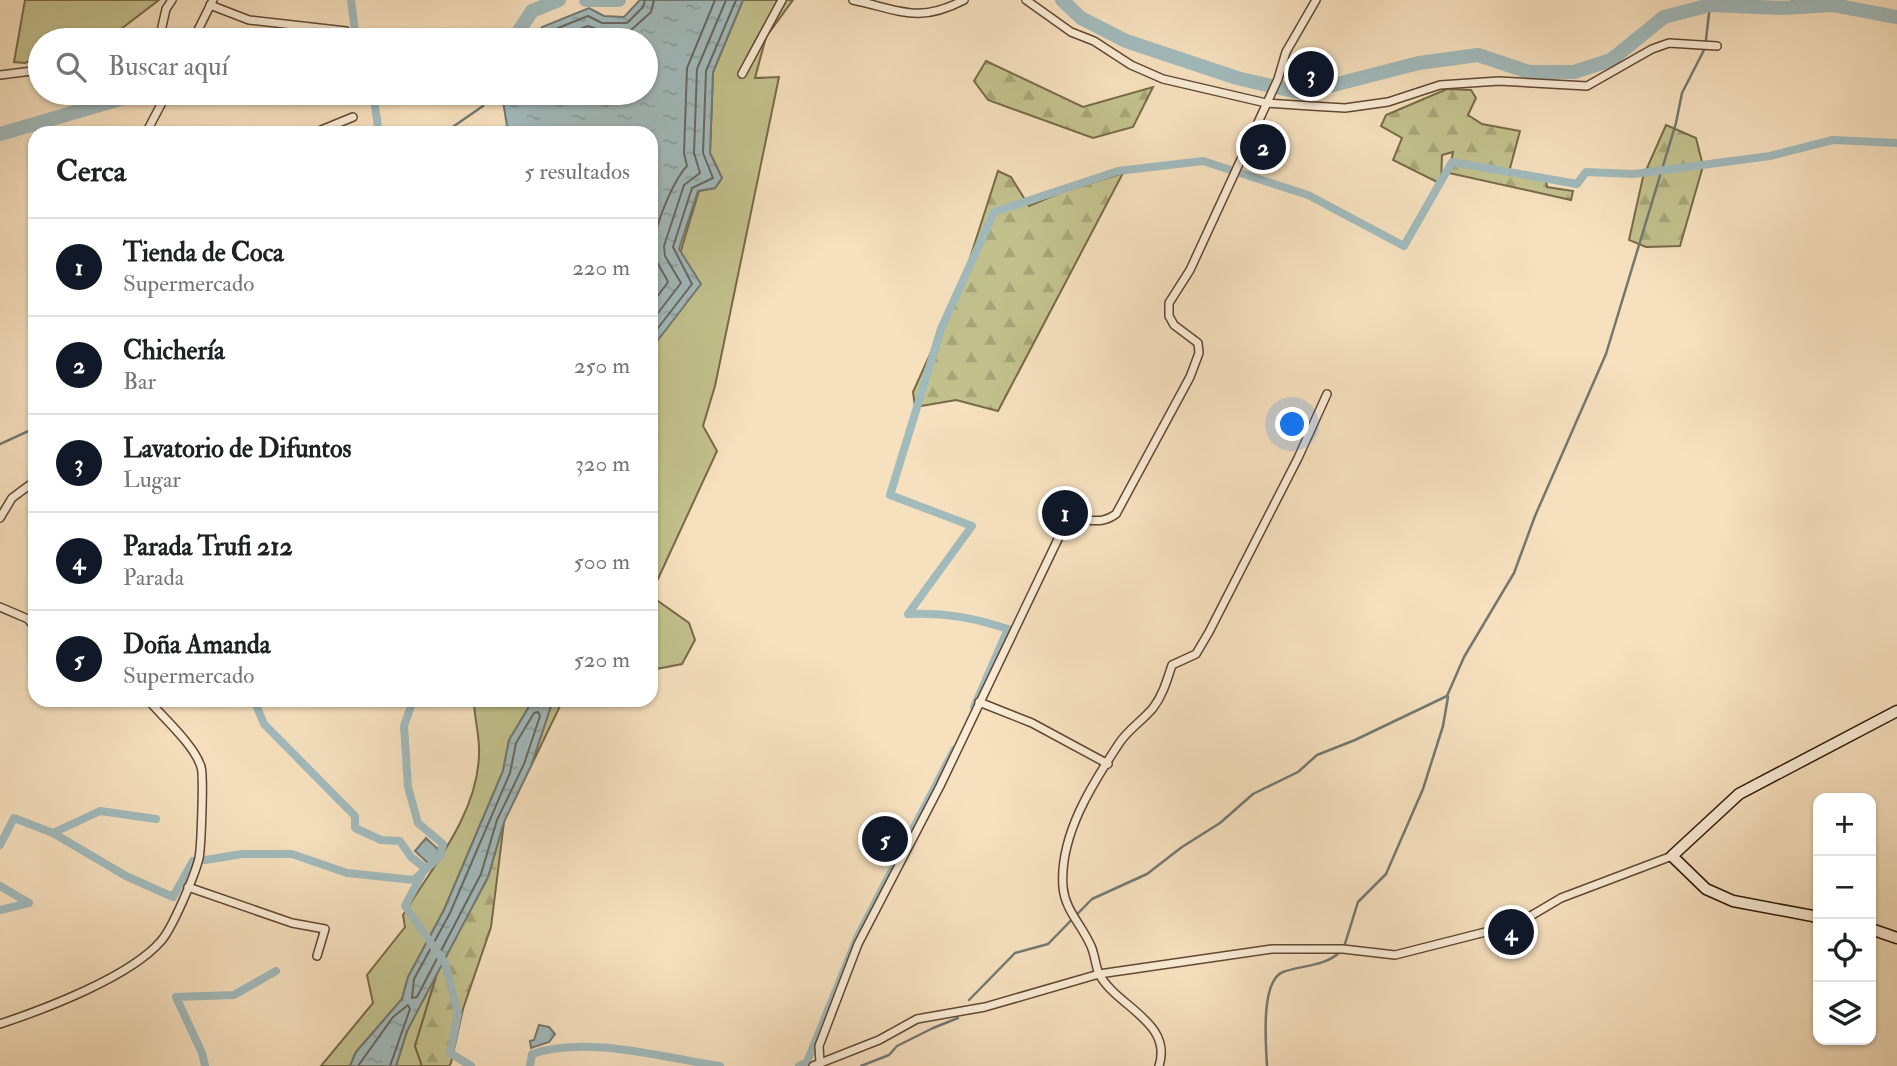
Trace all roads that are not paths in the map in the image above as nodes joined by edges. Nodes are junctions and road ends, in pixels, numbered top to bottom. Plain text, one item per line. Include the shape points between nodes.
1 (172, 0) edge
2 (782, 0) edge
3 (853, 0) edge
4 (964, 0) edge
5 (1026, 0) edge
6 (1316, 0) edge
7 (212, 3) edge
8 (162, 28) edge
9 (199, 28) edge
10 (314, 28) edge
11 (1717, 46) dead end
12 (28, 72) edge
13 (742, 74) dead end
14 (0, 75) edge
15 (1266, 103) junction
16 (160, 105) edge
17 (353, 117) dead end
18 (150, 126) edge
19 (331, 126) edge
20 (1326, 394) dead end
21 (28, 486) edge
22 (0, 518) edge
23 (0, 607) edge
24 (28, 619) edge
25 (979, 702) junction
26 (154, 707) edge
27 (1897, 710) edge
28 (1108, 764) junction
29 (1672, 856) junction
30 (188, 887) junction
31 (1813, 916) edge
32 (1876, 931) edge
33 (1897, 938) edge
34 (317, 956) dead end
35 (1099, 974) junction
36 (0, 1024) edge
37 (817, 1064) edge
38 (1159, 1066) edge

1 - 8 street
2 - 13 street
3 - 4 street via 914,16
5 - 15 street via 1071,32 1163,79
6 - 15 street via 1286,52
7 - 9 street
7 - 10 street via 249,20
11 - 15 street via 1670,43 1587,86 1499,81 1440,85 1388,102 1345,108
12 - 14 street
15 - 25 street via 1190,270 1169,303 1174,325 1198,343 1190,377 1116,514 1107,520 1078,519 1059,537
16 - 18 street
17 - 19 street
20 - 28 street via 1209,632 1196,654 1172,665 1152,709 1120,742
21 - 22 street via 12,498
23 - 24 street
25 - 28 street via 1032,723
25 - 37 street via 858,944 819,1046
26 - 30 street via 202,768 200,856
27 - 29 main road via 1739,794
28 - 35 street via 1072,825 1062,866 1065,902 1091,944
29 - 31 main road via 1706,889 1733,901
29 - 35 street via 1561,898 1517,924 1395,955 1272,949
30 - 34 street via 292,923 325,929
30 - 36 street via 163,940 142,958 53,1006
32 - 33 main road
35 - 37 street via 985,1007 917,1019 879,1040
35 - 38 street via 1161,1040

